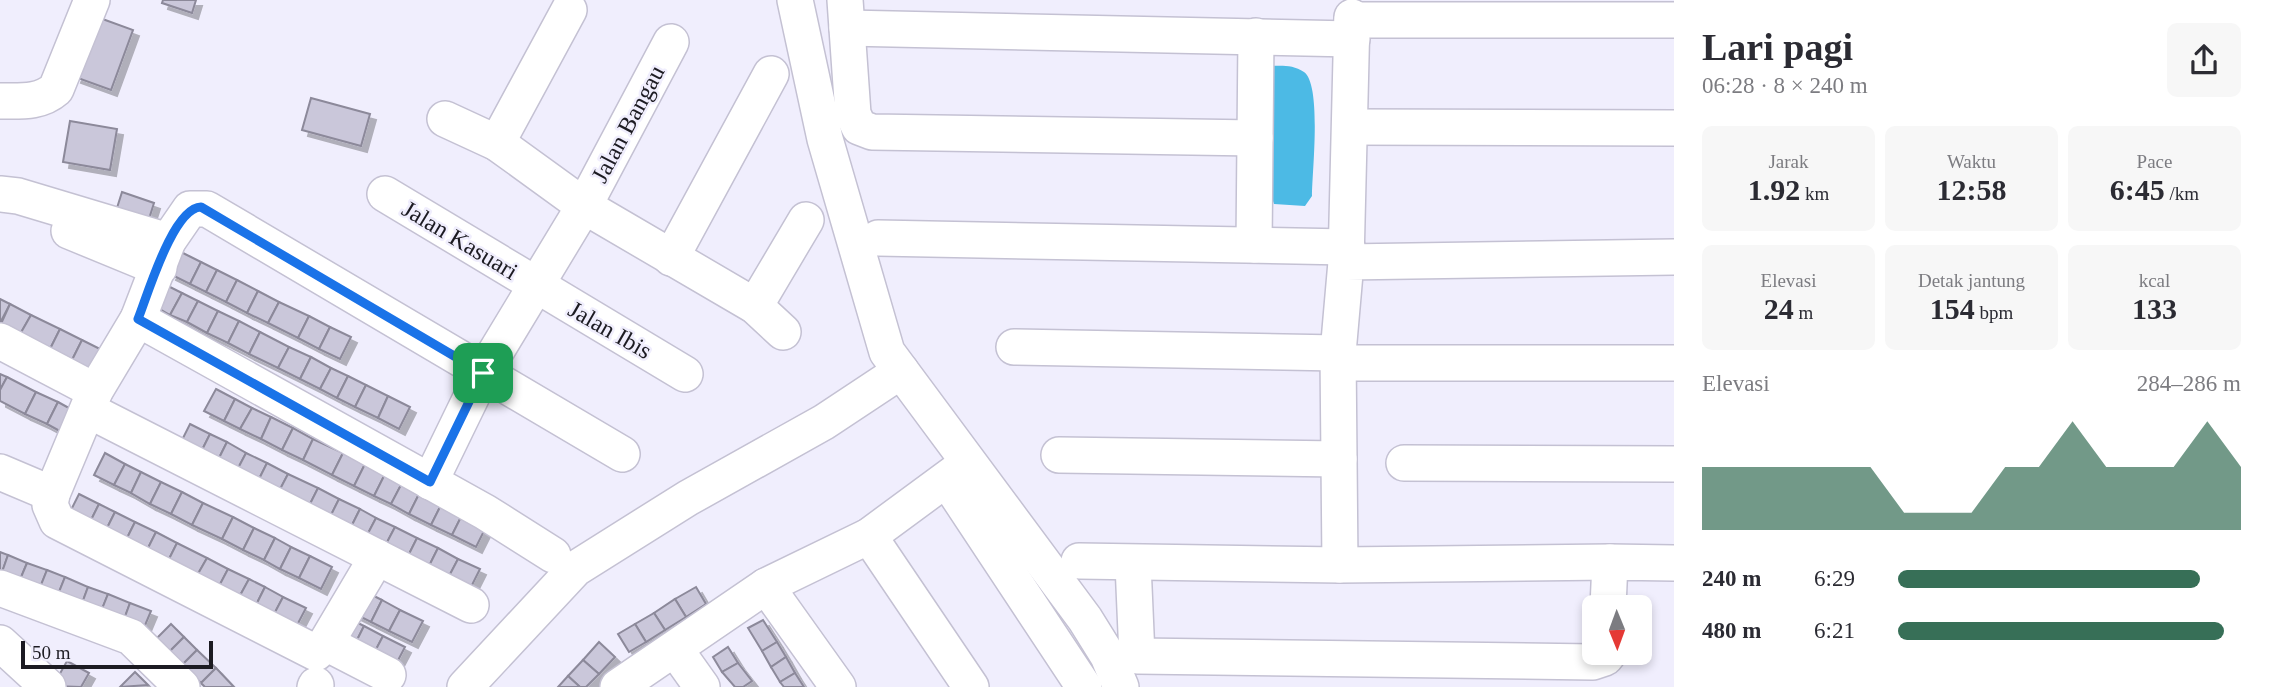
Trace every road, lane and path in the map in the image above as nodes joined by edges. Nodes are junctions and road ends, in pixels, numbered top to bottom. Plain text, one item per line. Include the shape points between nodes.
1 (92, 0) edge
2 (795, 0) edge
3 (569, 10) dead end
4 (846, 14) edge
5 (1352, 20) edge
6 (1674, 20) edge
7 (1256, 36) junction
8 (671, 42) dead end
9 (771, 74) dead end
10 (0, 101) edge
11 (445, 119) dead end
12 (1350, 127) junction
13 (1674, 128) edge
14 (1255, 138) junction
15 (497, 143) junction
16 (385, 194) dead end
17 (9, 195) edge
18 (584, 206) junction
19 (806, 220) dead end
20 (878, 238) dead end
21 (1254, 245) junction
22 (163, 255) junction
23 (1346, 255) junction
24 (1674, 257) edge
25 (671, 258) junction
26 (535, 286) junction
27 (755, 306) junction
28 (138, 319) junction
29 (783, 332) dead end
30 (0, 341) edge
31 (1013, 348) dead end
32 (1338, 358) junction
33 (1674, 363) edge
34 (901, 371) junction
35 (483, 373) junction
36 (685, 374) dead end
37 (91, 401) junction
38 (622, 454) dead end
39 (1059, 455) dead end
40 (1339, 459) junction
41 (1404, 463) dead end
42 (1674, 464) edge
43 (0, 472) edge
44 (957, 472) junction
45 (430, 482) junction
46 (52, 494) junction
47 (869, 536) junction
48 (553, 555) dead end
49 (377, 558) junction
50 (1079, 561) dead end
51 (1610, 562) junction
52 (1674, 563) edge
53 (1133, 564) junction
54 (1340, 565) junction
55 (766, 586) junction
56 (0, 588) edge
57 (1609, 595) edge
58 (471, 605) dead end
59 (0, 643) edge
60 (326, 643) junction
61 (675, 649) junction
62 (1582, 664) edge
63 (1506, 674) edge
64 (388, 675) dead end
65 (625, 685) edge
66 (48, 687) edge
67 (182, 687) edge
68 (465, 687) edge
69 (702, 687) edge
70 (838, 687) edge
71 (971, 687) edge
72 (1084, 687) edge
73 (1121, 687) edge

1 - 10 street via 56,89 31,101
2 - 34 street via 825,139 867,291 887,352
3 - 15 street
4 - 7 street
4 - 14 street via 853,114 859,127 872,132
5 - 6 street
5 - 7 street
5 - 12 street
7 - 14 street
8 - 18 street, Jalan Bangau
9 - 25 street
11 - 15 street
12 - 13 street
12 - 23 street
14 - 21 street
15 - 18 street
16 - 26 street, Jalan Kasuari
17 - 22 street
18 - 25 street
18 - 26 street, Jalan Bangau
19 - 27 street
20 - 21 street
21 - 23 street
22 - 28 street
22 - 35 street via 190,209 207,209
23 - 24 street
23 - 32 street
25 - 27 street
26 - 35 street, Jalan Bangau
26 - 36 street, Jalan Ibis
27 - 29 street
28 - 37 street
28 - 45 street
30 - 37 street
31 - 32 street
32 - 33 street
32 - 40 street
34 - 44 street
34 - 68 street via 824,422 688,498 575,569
35 - 38 street
35 - 45 street, Jalan Bangau
37 - 46 street
37 - 49 street
39 - 40 street
40 - 54 street
41 - 42 street
43 - 46 street
44 - 47 street
44 - 72 street
44 - 73 street via 1085,619
45 - 48 street
46 - 60 street via 50,505 57,522 316,653
47 - 55 street
47 - 71 street
49 - 58 street
49 - 60 street
50 - 53 street
51 - 52 street
51 - 54 street
51 - 57 street
53 - 54 street
53 - 63 street via 1137,656
55 - 61 street
55 - 70 street
56 - 67 street via 131,637
59 - 66 street
60 - 64 street
61 - 65 street
61 - 69 street
62 - 63 street

